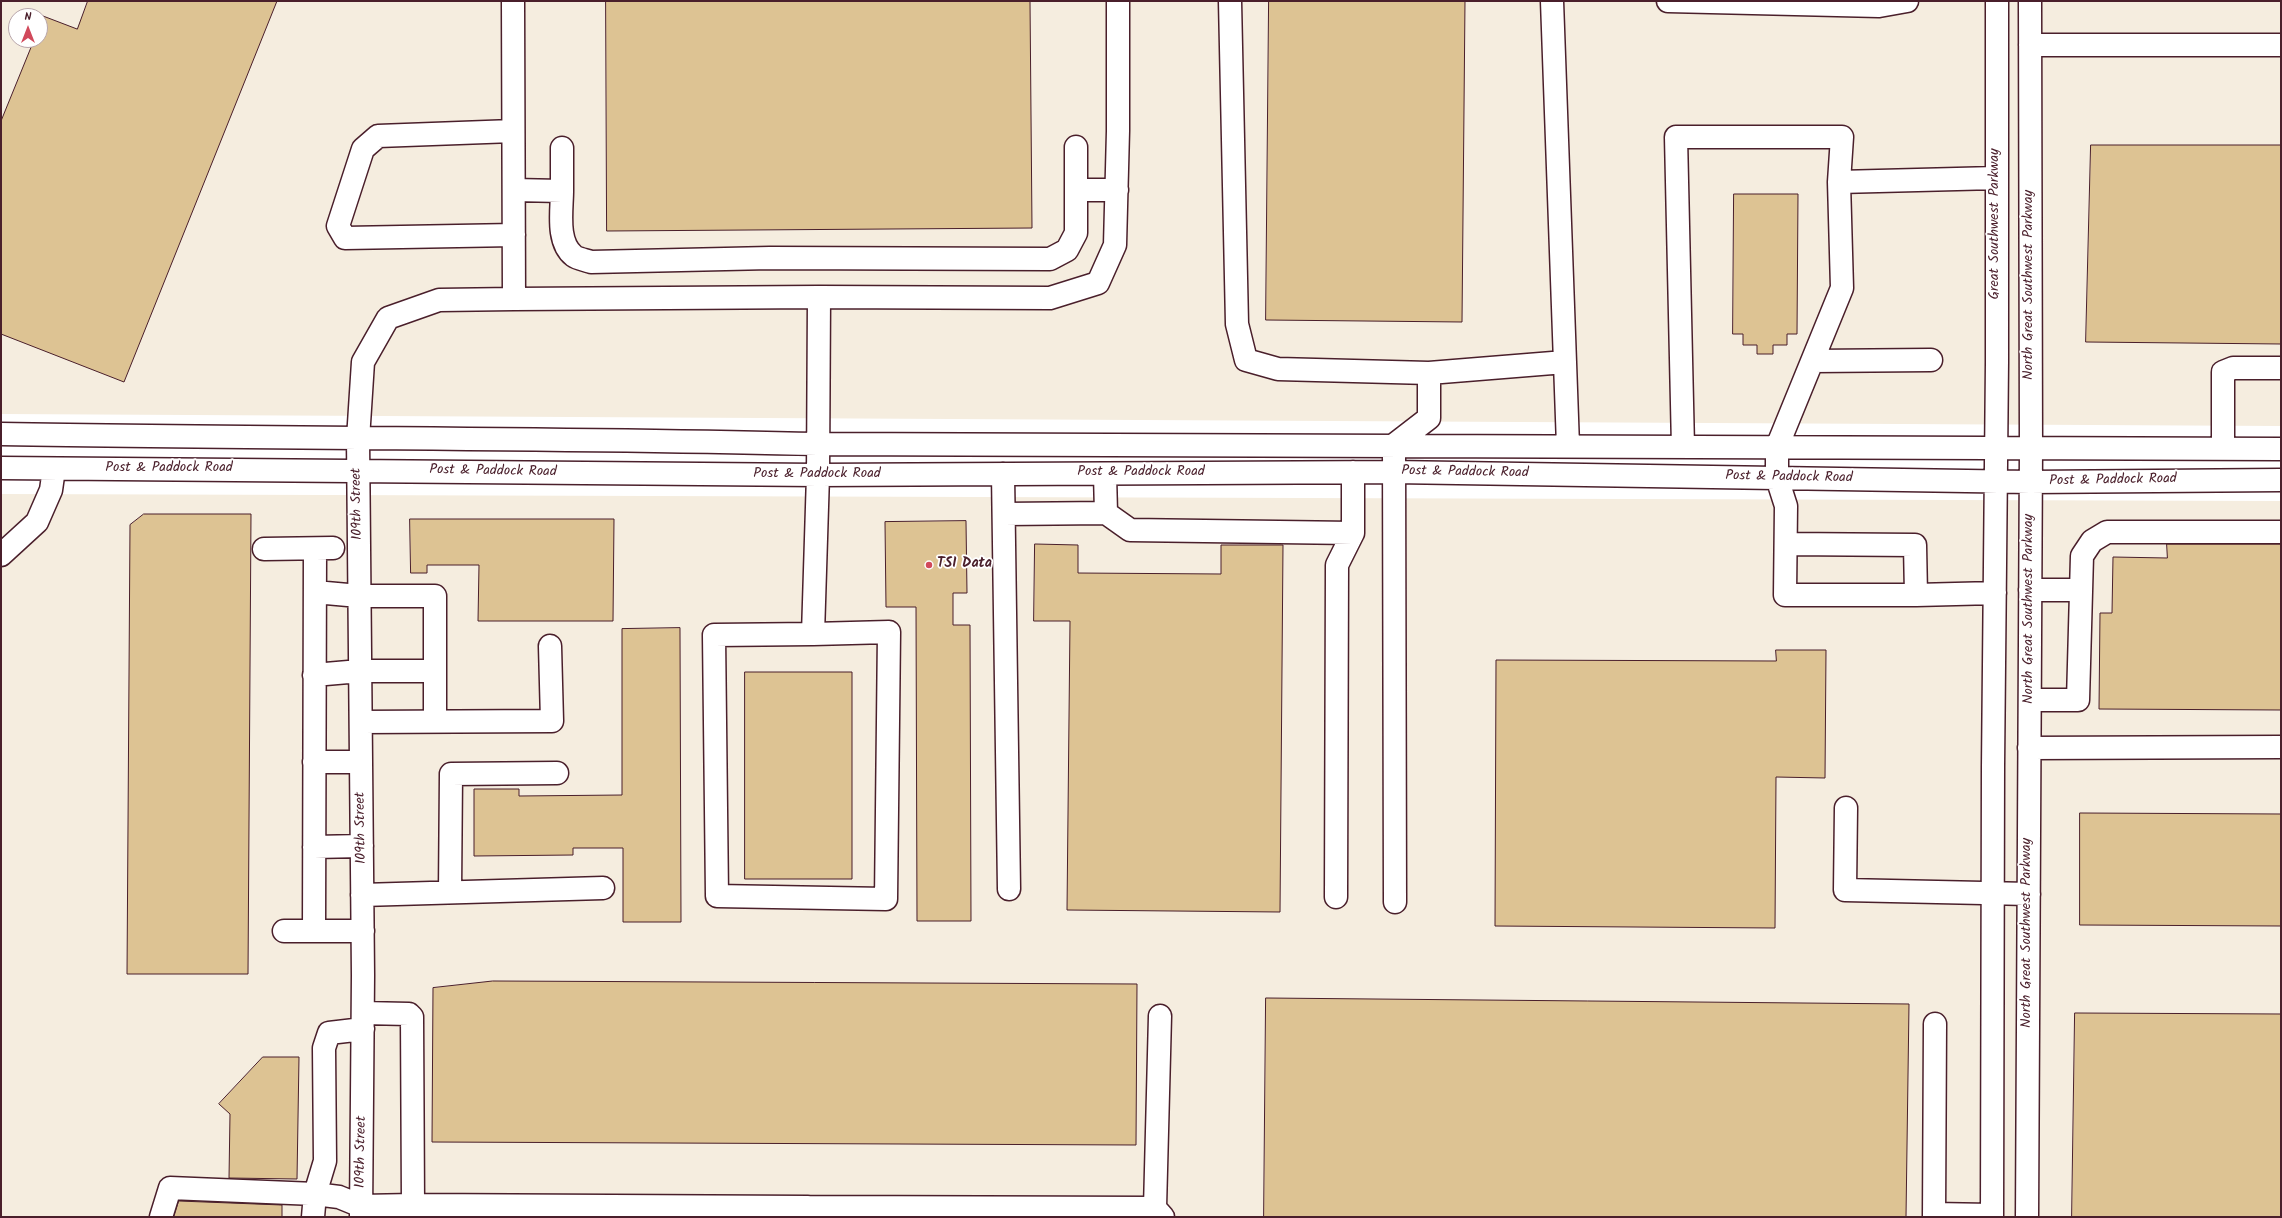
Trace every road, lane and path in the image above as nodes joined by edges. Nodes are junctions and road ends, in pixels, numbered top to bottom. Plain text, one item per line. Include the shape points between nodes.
1 (513, 1) edge
2 (1118, 1) edge
3 (1230, 1) edge
4 (1552, 1) edge
5 (1668, 1) edge
6 (1907, 1) edge
7 (1997, 1) edge
8 (2030, 1) edge
9 (2030, 45) junction
10 (2281, 46) edge
11 (513, 131) junction
12 (1076, 147) dead end
13 (562, 148) dead end
14 (1996, 178) junction
15 (1839, 182) junction
16 (514, 190) junction
17 (1076, 190) junction
18 (1117, 190) junction
19 (562, 191) junction
20 (514, 235) junction
21 (819, 297) junction
22 (514, 299) junction
23 (1932, 360) dead end
24 (1813, 361) junction
25 (1565, 362) junction
26 (2281, 368) edge
27 (1429, 373) junction
28 (1, 434) edge
29 (358, 439) junction
30 (818, 444) junction
31 (1394, 445) junction
32 (1568, 446) junction
33 (1683, 447) junction
34 (1777, 447) junction
35 (1996, 448) junction
36 (2031, 448) junction
37 (2223, 449) junction
38 (2281, 449) edge
39 (1, 468) edge
40 (54, 469) junction
41 (358, 470) junction
42 (1353, 472) junction
43 (1394, 472) junction
44 (1003, 474) junction
45 (1105, 474) junction
46 (818, 475) junction
47 (1777, 478) junction
48 (2281, 480) edge
49 (1995, 481) junction
50 (2030, 482) junction
51 (1106, 512) junction
52 (1004, 514) junction
53 (2281, 532) edge
54 (1353, 533) junction
55 (1786, 544) junction
56 (264, 549) dead end
57 (1, 555) edge
58 (2030, 590) junction
59 (2081, 590) junction
60 (315, 592) junction
61 (1995, 593) junction
62 (1916, 595) junction
63 (359, 596) junction
64 (813, 634) junction
65 (550, 646) dead end
66 (360, 671) junction
67 (435, 671) junction
68 (314, 675) junction
69 (2030, 700) junction
70 (435, 721) junction
71 (360, 722) junction
72 (2281, 747) edge
73 (2029, 748) junction
74 (314, 762) junction
75 (361, 762) junction
76 (556, 773) dead end
77 (1846, 808) dead end
78 (362, 846) junction
79 (314, 847) junction
80 (603, 888) dead end
81 (1009, 889) dead end
82 (450, 892) junction
83 (1993, 894) junction
84 (2029, 894) junction
85 (362, 895) junction
86 (1336, 897) dead end
87 (1395, 902) dead end
88 (284, 931) dead end
89 (314, 931) junction
90 (363, 931) junction
91 (1160, 1016) dead end
92 (363, 1021) junction
93 (1935, 1024) dead end
94 (315, 1194) junction
95 (361, 1211) edge
96 (413, 1211) edge
97 (809, 1212) edge
98 (1159, 1213) edge
99 (1934, 1216) edge
100 (1992, 1216) edge
101 (161, 1217) edge
102 (314, 1217) edge
103 (2027, 1217) edge

1 - 11 street
2 - 18 street, 109th Street
3 - 27 street via 1237,324 1246,360 1278,369
4 - 25 street
5 - 6 street via 1879,6
7 - 14 street, Great Southwest Parkway
8 - 9 street, North Great Southwest Parkway
9 - 10 street
9 - 36 street, North Great Southwest Parkway
11 - 16 street
11 - 20 street via 378,136 363,149 338,226 345,238
12 - 17 street
13 - 19 street
14 - 15 street
14 - 35 street, Great Southwest Parkway
15 - 24 street via 1842,288
15 - 33 street via 1842,137 1676,137
16 - 19 street
16 - 20 street
17 - 18 street
17 - 19 street via 1076,233 1067,250 1050,259 770,258 591,262 575,257 567,250 562,236
18 - 21 street, 109th Street via 1115,245 1098,283 1050,298
20 - 22 street
21 - 22 street, 109th Street
21 - 30 street
22 - 29 street, 109th Street via 439,300 388,318 363,362
23 - 24 street
24 - 34 street
25 - 27 street
25 - 32 street
26 - 37 street via 2233,368 2223,372
27 - 31 street via 1429,418
28 - 29 street, Post & Paddock Road
29 - 30 street, Post & Paddock Road via 651,440
29 - 41 street, 109th Street
30 - 31 street, Post & Paddock Road
30 - 46 street
31 - 32 street, Post & Paddock Road
31 - 43 street
32 - 33 street, Post & Paddock Road
33 - 34 street, Post & Paddock Road
34 - 35 street, Post & Paddock Road
34 - 47 street
35 - 36 street, Post & Paddock Road
35 - 49 street
36 - 37 street, Post & Paddock Road
36 - 50 street, North Great Southwest Parkway
37 - 38 street, Post & Paddock Road
39 - 40 street, Post & Paddock Road
40 - 41 street, Post & Paddock Road
40 - 57 street via 51,490 37,522
41 - 46 street, Post & Paddock Road
41 - 63 street, 109th Street
42 - 43 street, Post & Paddock Road
42 - 45 street, Post & Paddock Road
42 - 54 street
43 - 47 street, Post & Paddock Road
43 - 87 street
44 - 45 street, Post & Paddock Road
44 - 46 street, Post & Paddock Road
44 - 52 street
45 - 51 street
46 - 64 street
47 - 49 street, Post & Paddock Road
47 - 55 street via 1786,506
48 - 50 street, Post & Paddock Road
49 - 50 street, Post & Paddock Road
49 - 61 street
50 - 58 street, North Great Southwest Parkway
51 - 52 street
51 - 54 street via 1130,530
52 - 81 street
53 - 59 street via 2107,532 2092,541 2082,556
54 - 86 street via 1337,565
55 - 62 street via 1915,545
55 - 62 street via 1785,595
56 - 60 street via 324,549
58 - 59 street
58 - 69 street, North Great Southwest Parkway
59 - 69 street via 2078,700
60 - 63 street
60 - 68 street
61 - 62 street
61 - 83 street
63 - 66 street, 109th Street
63 - 67 street via 435,596
64 - 64 street via 889,632 886,899 716,896 714,635
65 - 70 street via 552,721
66 - 67 street
66 - 68 street
66 - 71 street, 109th Street
67 - 70 street
68 - 74 street
69 - 73 street, North Great Southwest Parkway
70 - 71 street
71 - 75 street, 109th Street
72 - 73 street
73 - 84 street, North Great Southwest Parkway
74 - 75 street
74 - 79 street
75 - 78 street, 109th Street
76 - 82 street via 451,774
77 - 83 street via 1845,890
78 - 79 street
78 - 85 street, 109th Street
79 - 89 street
80 - 82 street
82 - 85 street
83 - 84 street
83 - 100 street
84 - 103 street, North Great Southwest Parkway
85 - 90 street, 109th Street
88 - 89 street
89 - 90 street
90 - 92 street, 109th Street
91 - 98 street
92 - 94 street via 329,1033 324,1048 325,1161
92 - 95 street, 109th Street
92 - 96 street via 409,1014 412,1017
93 - 99 street
94 - 95 street via 339,1197
94 - 101 street via 170,1188
94 - 102 street
95 - 96 street
96 - 97 street
97 - 98 street
99 - 100 street

